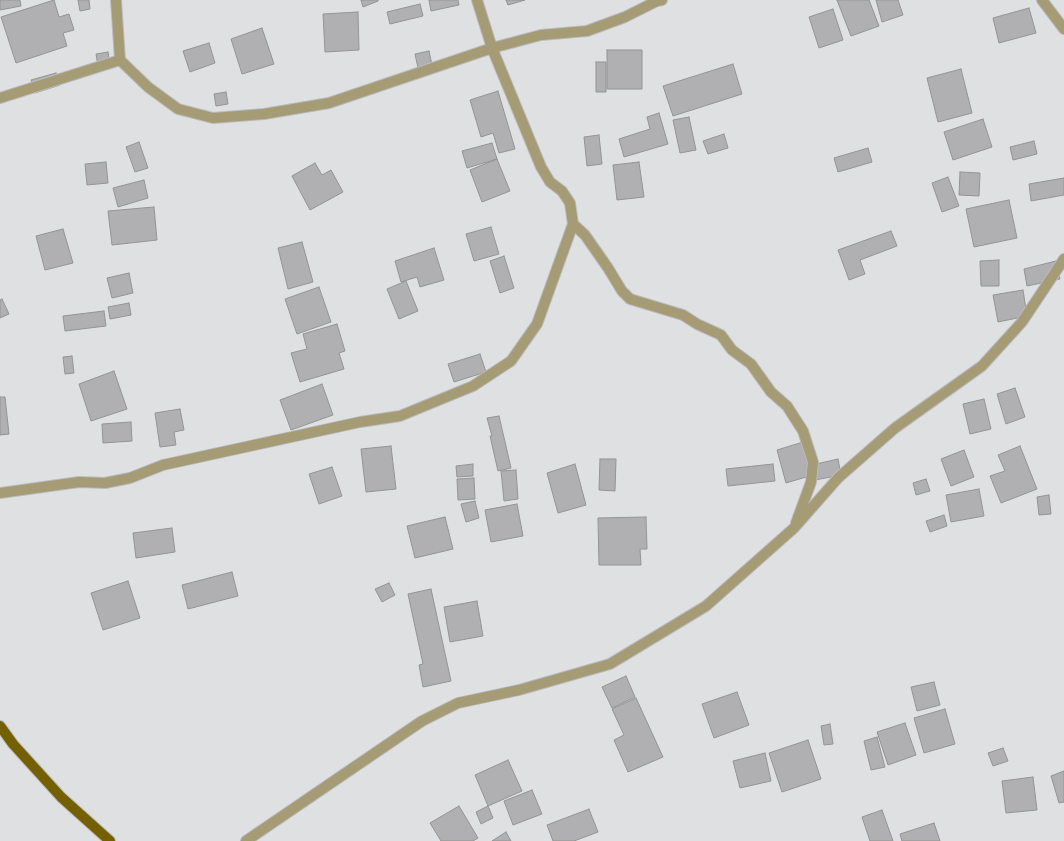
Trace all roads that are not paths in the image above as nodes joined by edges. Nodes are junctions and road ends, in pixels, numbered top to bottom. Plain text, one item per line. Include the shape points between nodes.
1 (116, 0) edge
2 (477, 0) edge
3 (662, 0) edge
4 (1042, 0) edge
5 (1064, 29) edge
6 (492, 48) junction
7 (120, 60) junction
8 (0, 98) edge
9 (573, 224) junction
10 (1064, 259) edge
11 (0, 493) edge
12 (794, 528) junction
13 (0, 726) edge
14 (110, 841) edge
15 (246, 841) edge

1 - 7 street
2 - 6 street
3 - 6 street via 587,31 541,35
4 - 5 street
6 - 7 street via 329,103 264,114 213,118 178,108 148,87
6 - 9 street via 541,167 550,182 562,191 570,203
7 - 8 street
9 - 11 street via 537,324 511,361 473,386 400,416 360,422 163,465 130,478 106,483 79,482
9 - 12 street via 585,235 630,299 683,315 721,336 732,350 751,364 771,392 787,406 803,431 813,462 811,482
10 - 12 street via 1022,322 982,366 894,428 838,478
12 - 15 street via 706,606 610,664 519,690 458,703 422,721
13 - 14 main road via 12,744 61,797

